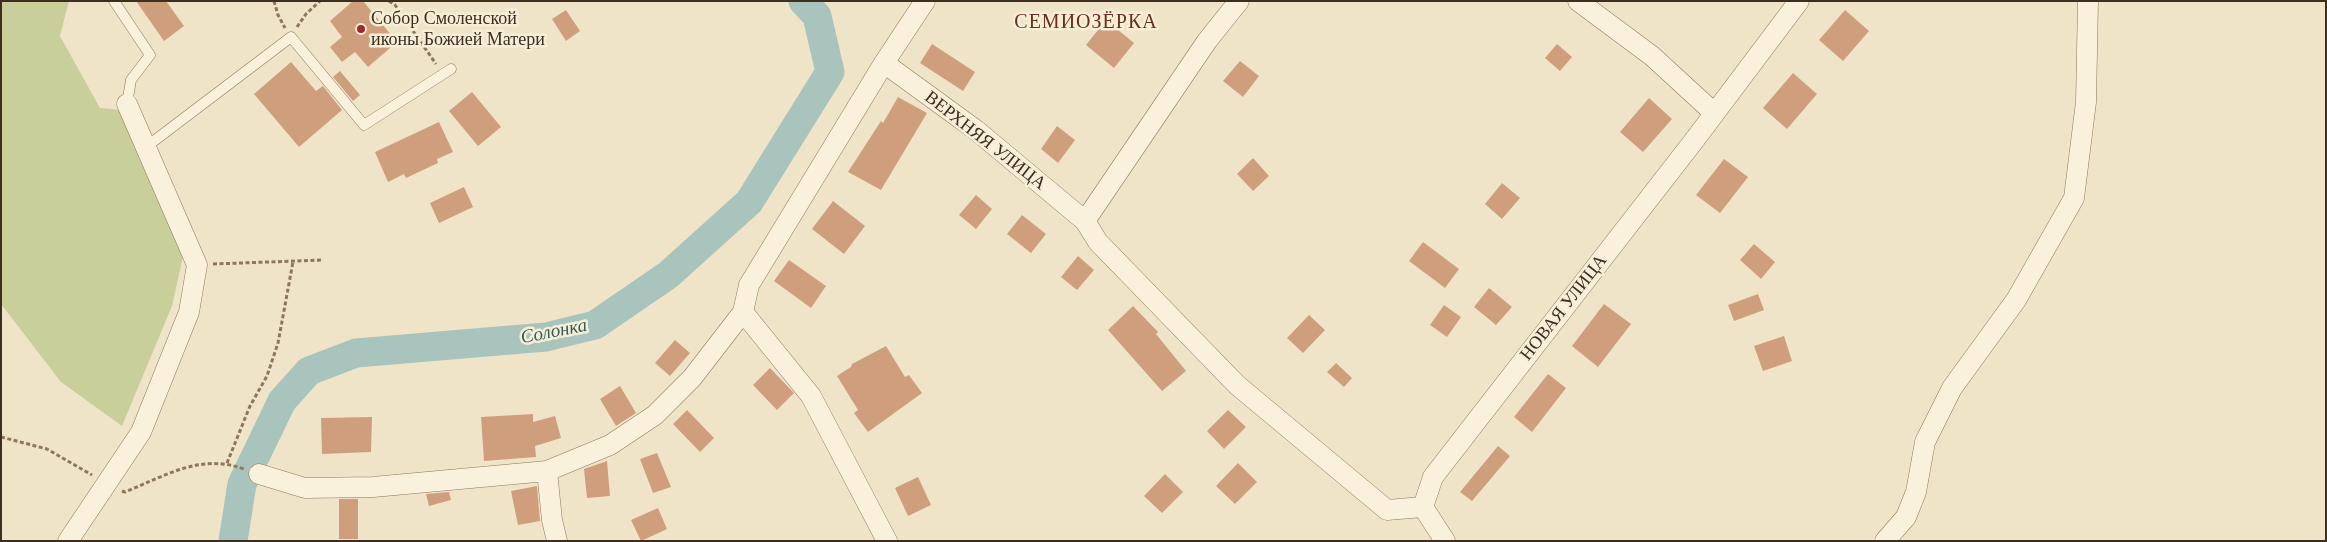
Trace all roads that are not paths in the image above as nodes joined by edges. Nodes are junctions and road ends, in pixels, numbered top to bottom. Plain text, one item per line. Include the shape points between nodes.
1 (114, 1) edge
2 (925, 1) edge
3 (1239, 1) edge
4 (1578, 1) edge
5 (1799, 1) edge
6 (2088, 1) edge
7 (884, 63) junction
8 (447, 72) road end
9 (127, 104) joint
10 (1714, 112) junction
11 (146, 147) junction
12 (1085, 221) junction
13 (743, 312) junction
14 (547, 471) junction
15 (259, 474) dead end
16 (1423, 507) junction
17 (68, 541) edge
18 (557, 541) edge
19 (887, 541) edge
20 (1445, 541) edge
21 (1885, 541) edge

1 - 9 lane via 150,54 131,80
2 - 7 street
3 - 12 street via 1207,42
4 - 10 street via 1652,56
5 - 10 street, НОВАЯ УЛИЦА
6 - 21 street via 2086,102 2074,198 2016,300 1952,388 1925,442 1916,492 1906,517
7 - 12 street, ВЕРХНЯЯ УЛИЦА via 976,130
7 - 13 street via 749,285
8 - 11 lane via 364,125 291,37
9 - 11 street
10 - 16 street, НОВАЯ УЛИЦА via 1433,477
11 - 17 street via 197,265 189,312 141,432
12 - 16 street, ВЕРХНЯЯ УЛИЦА via 1098,242 1244,391 1387,510
13 - 14 street via 692,378 655,415 610,445
13 - 19 street via 811,396
14 - 15 street via 373,486 305,488
14 - 18 street
16 - 20 street

